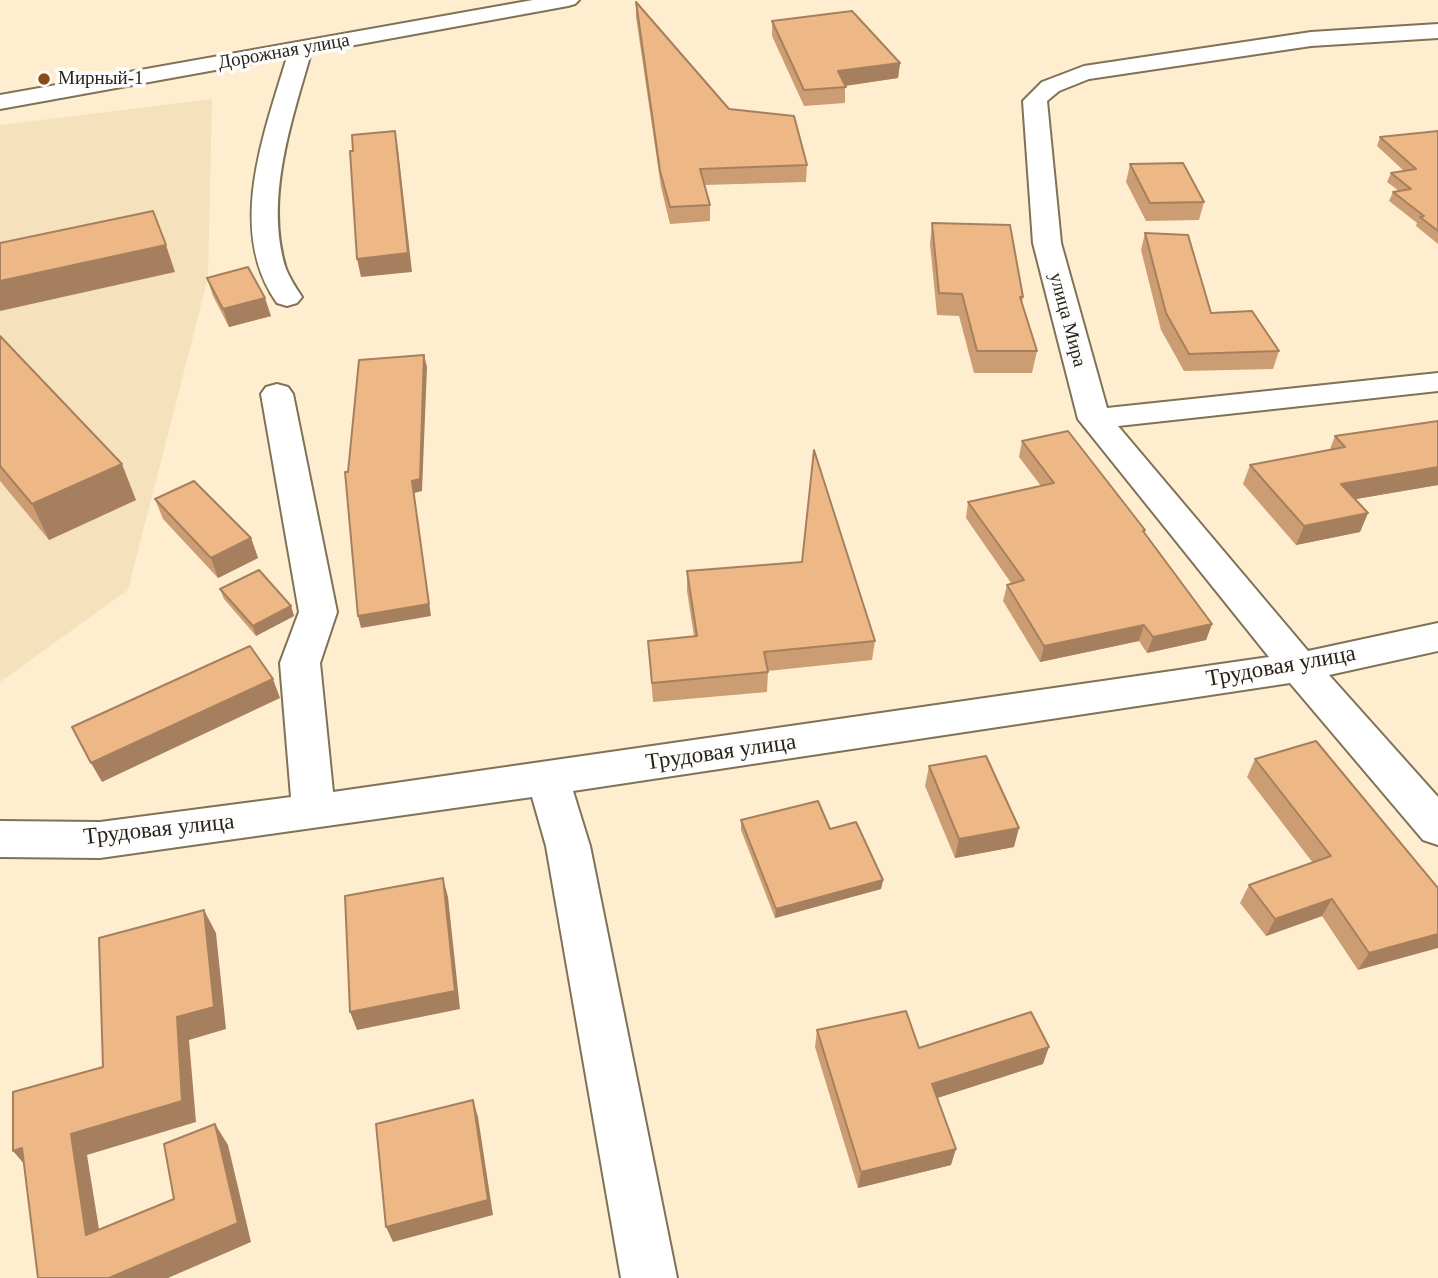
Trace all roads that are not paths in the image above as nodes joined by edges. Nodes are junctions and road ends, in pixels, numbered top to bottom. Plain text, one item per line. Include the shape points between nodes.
1 (568, 0) edge
2 (1438, 30) edge
3 (301, 49) junction
4 (0, 102) edge
5 (288, 297) dead end
6 (1438, 382) edge
7 (277, 394) dead end
8 (1094, 419) junction
9 (1438, 638) edge
10 (1299, 667) junction
11 (548, 778) junction
12 (314, 812) junction
13 (1438, 827) edge
14 (0, 839) edge
15 (649, 1278) edge

1 - 3 street, Дорожная улица
2 - 8 street, улица Мира via 1311,39 1152,62 1084,73 1041,92 1035,101 1047,243
3 - 4 street, Дорожная улица
3 - 5 street via 272,149 265,237 272,269
6 - 8 street
7 - 12 street via 318,612 300,663
8 - 10 street, улица Мира
9 - 10 street, Трудовая улица
10 - 11 street, Трудовая улица
10 - 13 street, улица Мира
11 - 12 street, Трудовая улица
11 - 15 street via 568,846
12 - 14 street, Трудовая улица via 100,840

